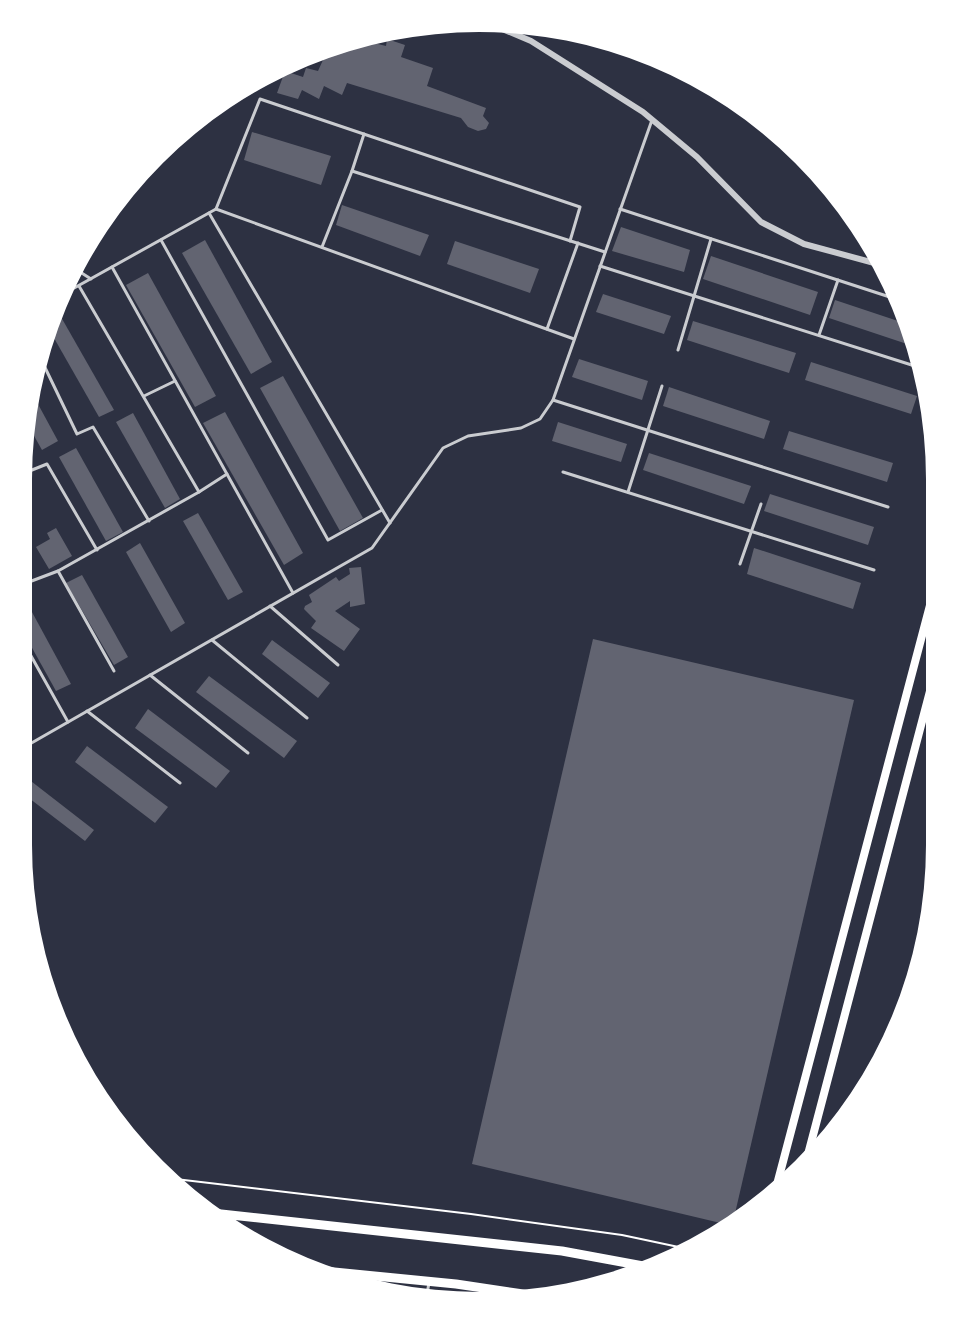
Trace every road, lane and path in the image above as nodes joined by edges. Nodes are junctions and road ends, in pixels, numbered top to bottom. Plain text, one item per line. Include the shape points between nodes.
1 (510, 32) edge
2 (652, 120) junction
3 (364, 134) junction
4 (352, 171) junction
5 (216, 209) junction
6 (620, 209) junction
7 (209, 213) junction
8 (711, 238) junction
9 (161, 240) junction
10 (570, 241) junction
11 (578, 243) junction
12 (322, 248) junction
13 (605, 252) junction
14 (869, 262) edge
15 (600, 266) junction
16 (112, 267) junction
17 (82, 273) edge
18 (91, 279) junction
19 (838, 280) junction
20 (79, 286) junction
21 (75, 288) edge
22 (694, 296) junction
23 (886, 296) edge
24 (547, 330) junction
25 (819, 336) junction
26 (574, 339) junction
27 (678, 350) dead end
28 (910, 365) edge
29 (46, 368) edge
30 (175, 381) junction
31 (662, 386) dead end
32 (143, 396) junction
33 (553, 400) junction
34 (648, 430) junction
35 (32, 470) edge
36 (563, 472) dead end
37 (227, 474) junction
38 (200, 492) junction
39 (628, 492) junction
40 (761, 504) dead end
41 (888, 507) dead end
42 (382, 510) junction
43 (149, 520) junction
44 (390, 523) junction
45 (751, 531) junction
46 (97, 550) junction
47 (740, 564) dead end
48 (874, 570) dead end
49 (58, 571) junction
50 (32, 581) edge
51 (293, 593) junction
52 (270, 606) junction
53 (926, 620) edge
54 (212, 640) junction
55 (32, 658) edge
56 (338, 665) dead end
57 (114, 671) dead end
58 (150, 675) junction
59 (926, 706) edge
60 (87, 711) junction
61 (307, 718) dead end
62 (68, 722) junction
63 (32, 743) edge
64 (248, 753) dead end
65 (180, 783) dead end
66 (810, 1145) edge
67 (779, 1176) edge
68 (182, 1180) edge
69 (227, 1215) edge
70 (675, 1246) edge
71 (634, 1264) edge
72 (347, 1272) edge
73 (429, 1281) junction
74 (428, 1290) edge
75 (508, 1292) edge

1 - 2 street via 531,41
2 - 6 lane
2 - 14 street via 697,157 761,222 804,244
3 - 4 lane
3 - 5 lane via 260,99
3 - 10 lane via 580,207
4 - 10 lane
4 - 12 lane
5 - 7 lane
5 - 12 lane
6 - 8 lane
6 - 13 lane
7 - 9 lane
7 - 42 lane
8 - 19 lane
8 - 22 lane
9 - 16 lane
9 - 42 lane via 328,540
10 - 11 lane
11 - 13 lane
11 - 24 lane
12 - 24 lane
13 - 15 lane
15 - 22 lane
15 - 26 lane
16 - 18 lane
16 - 30 lane
17 - 18 lane
18 - 20 lane
19 - 23 lane
19 - 25 lane
20 - 21 lane
20 - 32 lane
22 - 25 lane
22 - 27 lane
24 - 26 lane
25 - 28 lane
26 - 33 lane
29 - 43 lane via 78,434 93,427
30 - 32 lane
30 - 37 lane
31 - 34 lane
32 - 38 lane
33 - 34 lane
33 - 44 lane via 540,419 521,428 468,436 442,448
34 - 39 lane
34 - 41 lane
35 - 46 lane via 47,464
36 - 39 lane
37 - 38 lane
37 - 51 lane
38 - 43 lane
39 - 45 lane
40 - 45 lane
42 - 44 lane
43 - 46 lane
44 - 51 lane via 372,548
45 - 47 lane
45 - 48 lane
46 - 49 lane
49 - 50 lane
49 - 57 lane
51 - 52 lane
52 - 54 lane
52 - 56 lane
53 - 67 main road
54 - 58 lane
54 - 61 lane
55 - 62 lane
58 - 60 lane
58 - 64 lane
59 - 66 main road
60 - 62 lane
60 - 65 lane
62 - 63 lane
68 - 70 path via 610,1233
69 - 71 highway via 562,1251
72 - 73 highway
73 - 74 lane
73 - 75 highway

